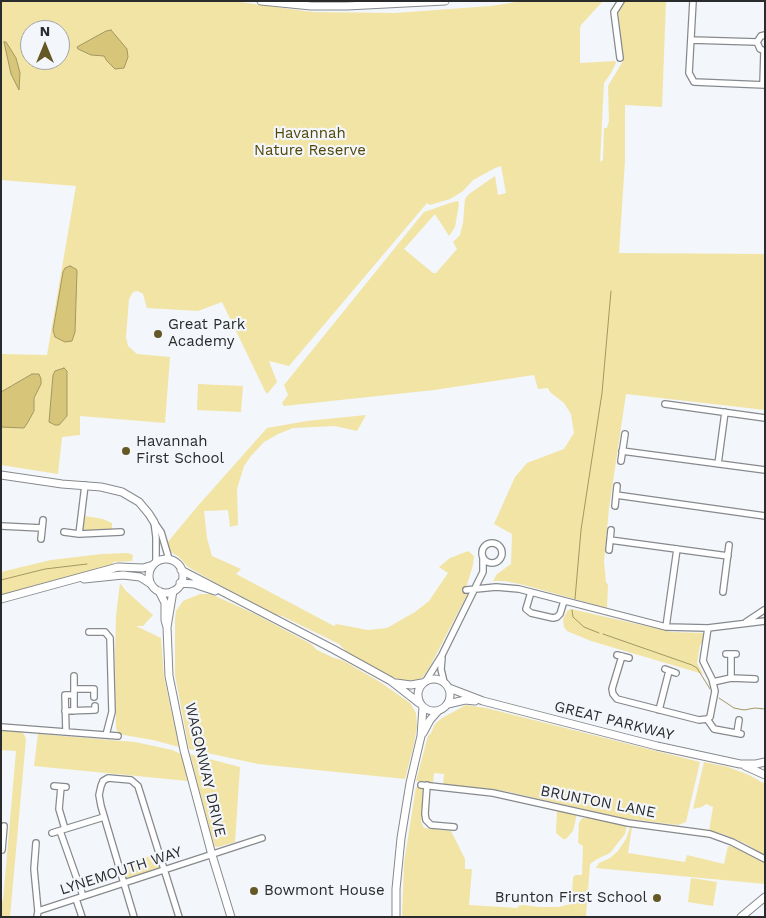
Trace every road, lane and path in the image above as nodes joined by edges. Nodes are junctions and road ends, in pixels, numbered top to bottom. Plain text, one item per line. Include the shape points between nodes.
1 (261, 1) edge
2 (445, 1) edge
3 (621, 1) edge
4 (693, 1) edge
5 (347, 4) edge
6 (765, 35) edge
7 (691, 40) junction
8 (757, 42) junction
9 (765, 51) edge
10 (620, 58) dead end
11 (764, 85) edge
12 (665, 404) dead end
13 (725, 412) junction
14 (765, 418) edge
15 (625, 434) dead end
16 (622, 450) junction
17 (621, 461) dead end
18 (718, 464) junction
19 (765, 470) edge
20 (1, 475) edge
21 (85, 485) junction
22 (618, 486) dead end
23 (616, 495) junction
24 (615, 506) dead end
25 (765, 516) edge
26 (43, 520) dead end
27 (154, 522) junction
28 (1, 526) edge
29 (42, 528) junction
30 (612, 530) dead end
31 (64, 532) dead end
32 (121, 532) dead end
33 (79, 534) junction
34 (41, 540) dead end
35 (610, 540) junction
36 (729, 545) dead end
37 (677, 549) junction
38 (609, 550) dead end
39 (728, 556) junction
40 (483, 558) junction
41 (168, 559) junction
42 (154, 563) junction
43 (495, 563) junction
44 (181, 570) junction
45 (483, 572) junction
46 (151, 584) junction
47 (180, 584) junction
48 (48, 585) junction
49 (474, 589) junction
50 (466, 590) dead end
51 (159, 591) junction
52 (173, 591) junction
53 (531, 592) junction
54 (722, 592) dead end
55 (225, 594) junction
56 (1, 598) edge
57 (564, 602) junction
58 (764, 610) edge
59 (765, 621) edge
60 (744, 623) junction
61 (167, 627) junction
62 (666, 627) junction
63 (708, 628) junction
64 (89, 632) dead end
65 (731, 654) dead end
66 (442, 656) junction
67 (629, 658) dead end
68 (676, 673) dead end
69 (74, 676) dead end
70 (731, 678) junction
71 (755, 679) dead end
72 (391, 681) junction
73 (425, 681) junction
74 (444, 682) junction
75 (713, 682) junction
76 (449, 688) junction
77 (74, 692) junction
78 (94, 697) dead end
79 (483, 701) junction
80 (448, 704) junction
81 (421, 705) junction
82 (95, 706) dead end
83 (660, 710) junction
84 (66, 711) junction
85 (74, 711) junction
86 (438, 711) junction
87 (707, 719) junction
88 (740, 720) dead end
89 (1, 727) edge
90 (66, 732) junction
91 (106, 735) junction
92 (118, 736) dead end
93 (421, 736) junction
94 (765, 762) edge
95 (740, 764) junction
96 (765, 775) edge
97 (54, 786) dead end
98 (104, 817) junction
99 (4, 826) dead end
100 (454, 827) dead end
101 (62, 830) junction
102 (52, 833) dead end
103 (2, 837) edge
104 (262, 838) dead end
105 (36, 843) dead end
106 (2, 850) edge
107 (212, 855) junction
108 (765, 859) edge
109 (164, 870) junction
110 (123, 883) junction
111 (79, 898) junction
112 (765, 898) edge
113 (37, 914) edge
114 (82, 917) edge
115 (134, 917) edge
116 (179, 917) edge
117 (231, 917) edge
118 (396, 917) edge
119 (741, 917) edge

1 - 5 street via 311,6
2 - 5 street
3 - 10 street via 614,12
4 - 7 street
6 - 8 street
7 - 8 street
7 - 11 street via 690,78 694,82
8 - 9 street
9 - 11 street
12 - 13 street
13 - 14 street
13 - 18 street
15 - 16 street
16 - 17 street
16 - 18 street
18 - 19 street
20 - 21 street
21 - 27 street via 130,496 143,506
21 - 33 street
22 - 23 street
23 - 24 street
23 - 25 street
26 - 29 street
27 - 41 street via 161,532
27 - 42 street
28 - 29 street
29 - 34 street
30 - 35 street
31 - 33 street
32 - 33 street
35 - 37 street
35 - 38 street
36 - 39 street
37 - 39 street
37 - 62 street
39 - 54 street
40 - 43 street
40 - 43 street via 485,546 497,544 502,553
40 - 45 street
41 - 42 street
41 - 44 street via 178,564
42 - 46 street via 149,574
42 - 48 street via 143,568 118,567
43 - 45 street
44 - 47 street
44 - 55 street
45 - 49 street
46 - 48 street via 140,577 124,575
46 - 51 street
47 - 52 street
47 - 55 street via 194,584
48 - 56 street
49 - 50 street
49 - 53 street via 502,587
49 - 66 street
51 - 52 street
51 - 61 street, WAGONWAY DRIVE via 165,603
52 - 61 street, WAGONWAY DRIVE
53 - 57 street
53 - 57 street via 526,609 531,613 558,617
55 - 72 street
57 - 62 street
58 - 60 street
59 - 60 street
60 - 63 street
61 - 107 street, WAGONWAY DRIVE via 169,676
62 - 63 street
63 - 75 street via 703,661
64 - 91 street via 105,632 110,638 112,712
65 - 70 street
66 - 73 street
66 - 74 street
67 - 83 street via 619,655 613,694 621,701
68 - 83 street via 667,670
69 - 77 street
70 - 71 street
70 - 75 street
72 - 73 street via 410,685
72 - 81 street
73 - 74 street via 435,678
73 - 81 street via 418,691
74 - 76 street, GREAT PARKWAY
75 - 87 street via 715,691
76 - 79 street, GREAT PARKWAY
76 - 80 street
77 - 78 street via 94,689
77 - 84 street via 65,695
77 - 85 street
79 - 80 street, GREAT PARKWAY via 465,700
79 - 95 street, GREAT PARKWAY via 574,726
80 - 86 street, GREAT PARKWAY
81 - 86 street via 430,711
81 - 93 street
82 - 85 street via 95,710
83 - 87 street
84 - 85 street
84 - 90 street
86 - 93 street, GREAT PARKWAY
87 - 88 street via 714,729 739,733
89 - 90 street
90 - 91 street
91 - 92 street
93 - 118 street via 401,838
94 - 95 street, GREAT PARKWAY
95 - 96 street, GREAT PARKWAY
97 - 101 street via 63,787 59,809
98 - 101 street
98 - 109 street via 99,795 103,781 115,778 135,782 142,794
98 - 110 street
99 - 103 street
100 - 108 street, BRUNTON LANE via 431,825 426,820 424,785 493,793 628,823 710,834
101 - 102 street
101 - 111 street
103 - 106 street
104 - 107 street, LYNEMOUTH WAY
105 - 113 street
107 - 109 street, LYNEMOUTH WAY
107 - 117 street, WAGONWAY DRIVE
109 - 110 street, LYNEMOUTH WAY
109 - 116 street
110 - 111 street, LYNEMOUTH WAY
110 - 115 street
111 - 113 street, LYNEMOUTH WAY
111 - 114 street
112 - 119 street

